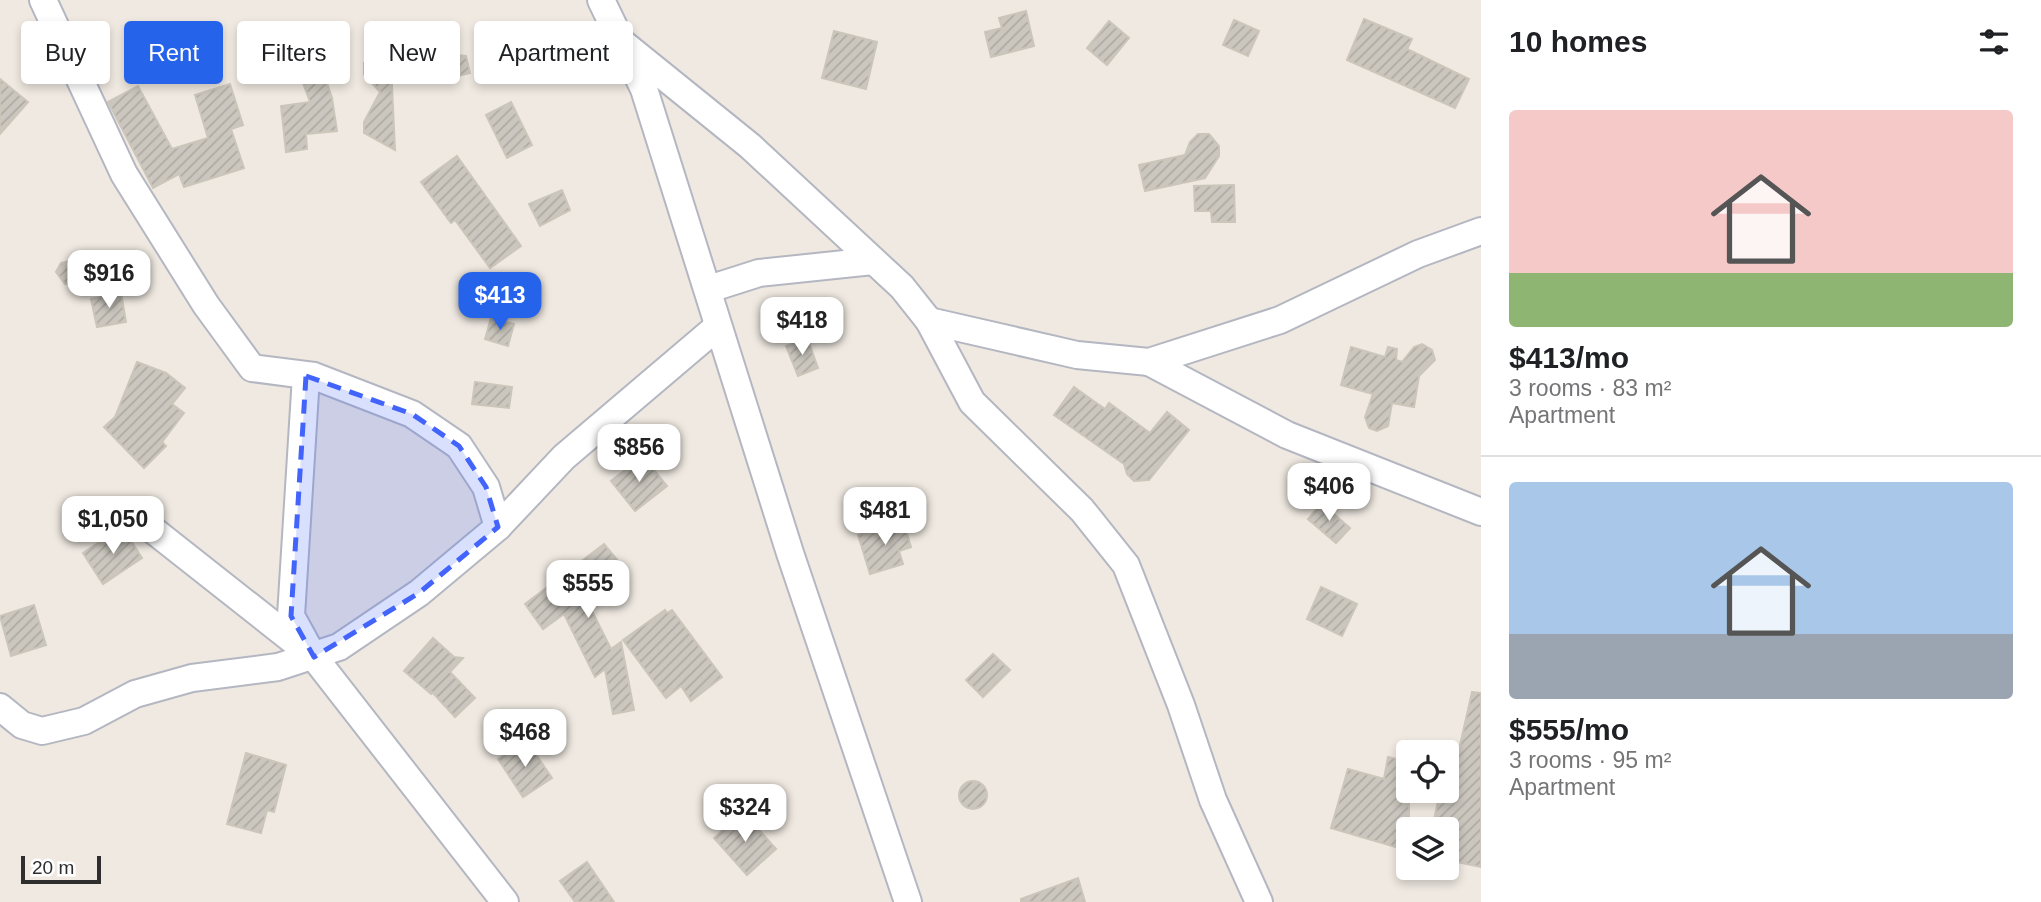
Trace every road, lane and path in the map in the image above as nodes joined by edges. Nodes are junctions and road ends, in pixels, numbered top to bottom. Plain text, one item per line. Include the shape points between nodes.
1 (43, 0) edge
2 (601, 0) edge
3 (612, 21) edge
4 (633, 51) edge
5 (633, 64) edge
6 (1481, 231) edge
7 (873, 261) junction
8 (709, 289) junction
9 (929, 321) junction
10 (717, 327) junction
11 (1149, 362) junction
12 (306, 376) junction
13 (1481, 512) edge
14 (134, 516) dead end
15 (498, 527) junction
16 (314, 657) junction
17 (0, 707) edge
18 (505, 902) edge
19 (908, 902) edge
20 (1259, 902) edge

1 - 12 street via 124,174 233,345 252,368
2 - 3 street
4 - 7 street via 750,146
5 - 8 street
6 - 11 street via 1418,254 1280,320
7 - 8 street via 758,273
7 - 9 street
8 - 10 street
9 - 11 street via 1077,355
9 - 20 street via 972,402 1083,510 1126,565 1213,800
10 - 15 street via 564,457
10 - 19 street
11 - 13 street via 1287,435
12 - 15 street via 412,414 459,446 485,487
12 - 16 street via 290,616
14 - 16 street
15 - 16 street via 419,593 339,647
16 - 17 street via 278,667 192,678 135,694 84,721 42,731 22,725
16 - 18 street

